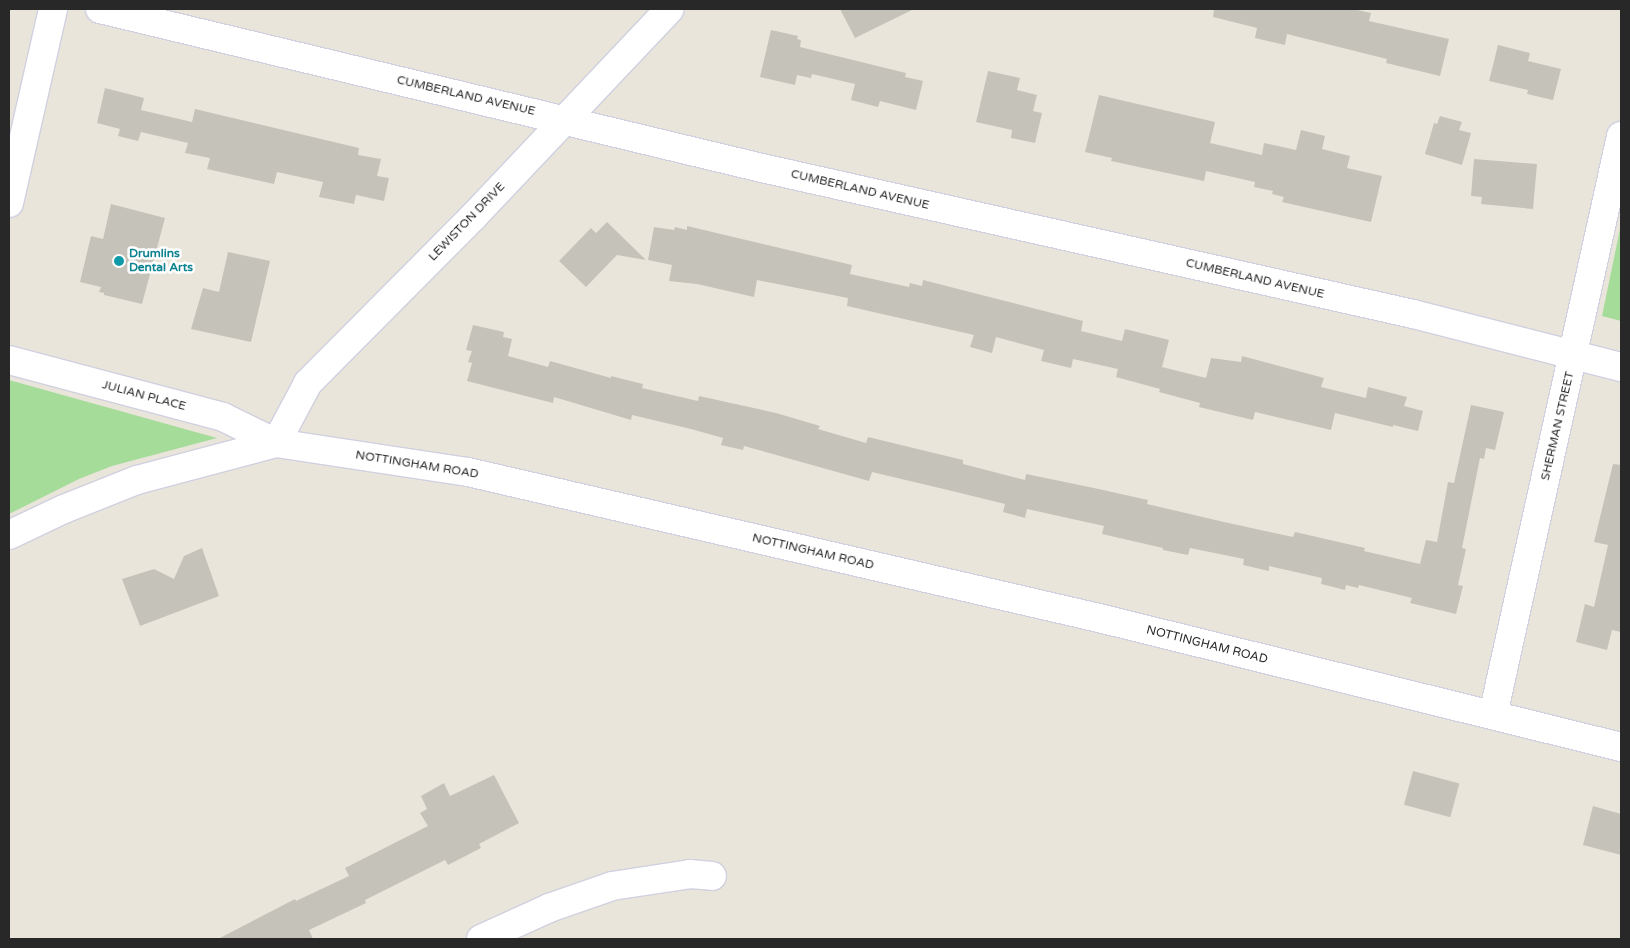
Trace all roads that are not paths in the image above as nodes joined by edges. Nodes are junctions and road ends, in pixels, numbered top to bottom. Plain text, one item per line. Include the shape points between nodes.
1 (53, 9) edge
2 (100, 9) edge
3 (670, 9) edge
4 (564, 119) junction
5 (1621, 136) edge
6 (9, 203) edge
7 (1574, 356) junction
8 (9, 360) edge
9 (1621, 367) edge
10 (276, 443) junction
11 (9, 535) edge
12 (1493, 715) junction
13 (1621, 747) edge
14 (712, 876) dead end
15 (481, 939) edge

1 - 6 street
2 - 4 street, CUMBERLAND AVENUE
3 - 4 street, LEWISTON DRIVE
4 - 7 street, CUMBERLAND AVENUE via 772,170 1413,314
4 - 10 street, LEWISTON DRIVE via 473,217 308,383
5 - 7 street, SHERMAN STREET
7 - 9 street, CUMBERLAND AVENUE
7 - 12 street, SHERMAN STREET
8 - 10 street, JULIAN PLACE via 223,417
10 - 11 street, NOTTINGHAM ROAD via 137,480
10 - 12 street, NOTTINGHAM ROAD via 468,472 1099,618
12 - 13 street, NOTTINGHAM ROAD
14 - 15 street via 690,874 612,886 549,908

